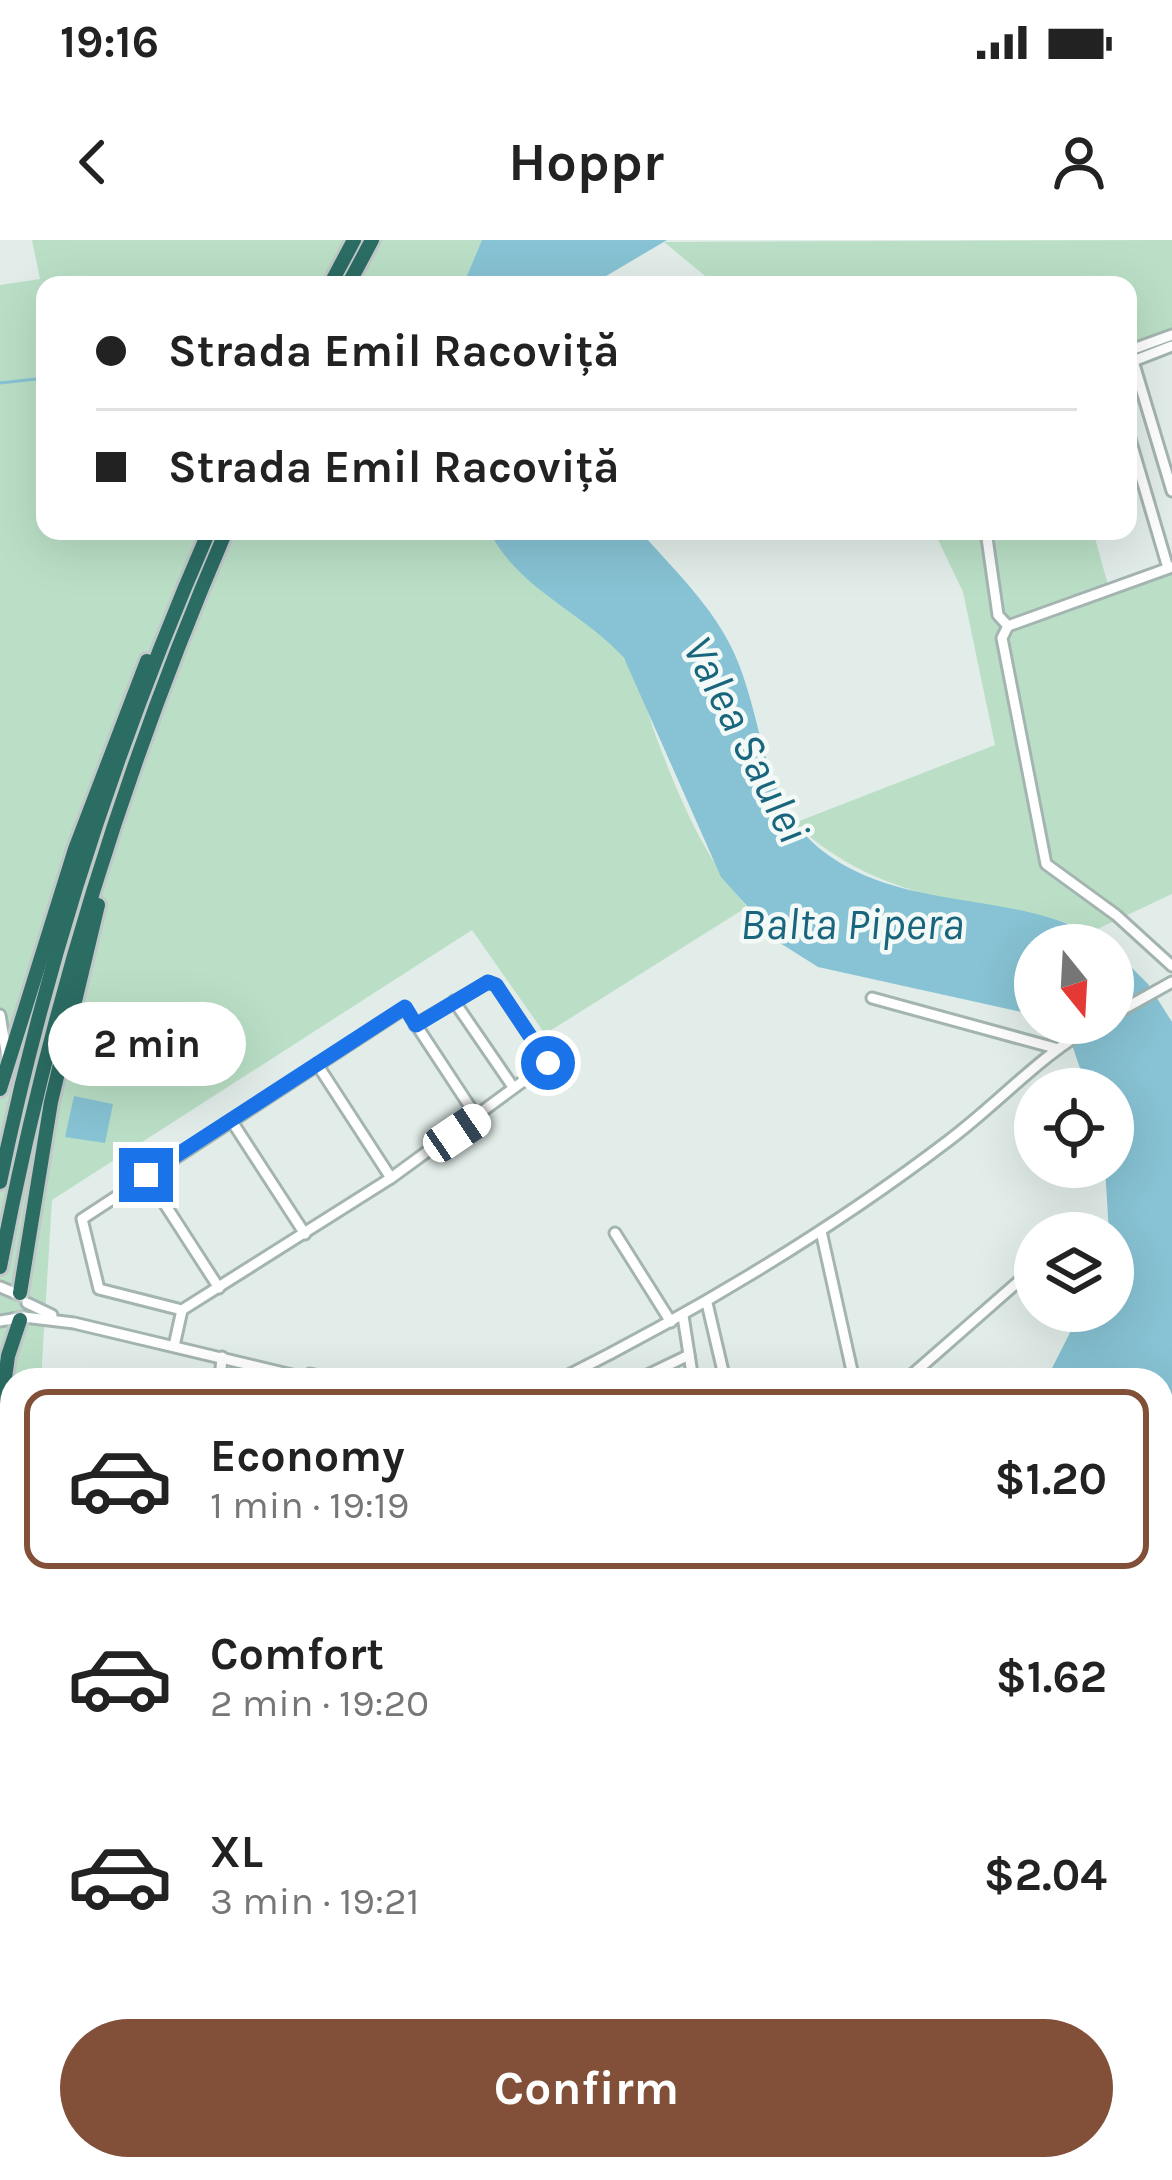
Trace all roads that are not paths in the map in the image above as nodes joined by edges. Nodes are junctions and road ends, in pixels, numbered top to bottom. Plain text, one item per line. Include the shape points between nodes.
1 (354, 240) edge
2 (372, 240) edge
3 (335, 276) edge
4 (353, 276) edge
5 (1172, 334) edge
6 (1172, 346) edge
7 (1137, 354) edge
8 (1137, 356) edge
9 (1137, 380) edge
10 (1137, 461) edge
11 (1172, 491) edge
12 (205, 540) edge
13 (222, 540) edge
14 (987, 540) edge
15 (1170, 568) edge
16 (178, 604) junction
17 (1008, 626) junction
18 (139, 752) junction
19 (1172, 966) edge
20 (1172, 982) edge
21 (872, 998) dead end
22 (454, 1001) junction
23 (1134, 1004) edge
24 (0, 1015) edge
25 (416, 1025) junction
26 (1061, 1044) edge
27 (1055, 1048) junction
28 (7, 1060) junction
29 (317, 1064) junction
30 (514, 1087) junction
31 (0, 1089) edge
32 (478, 1119) junction
33 (231, 1120) junction
34 (146, 1175) junction
35 (391, 1178) junction
36 (0, 1182) edge
37 (821, 1232) junction
38 (615, 1233) dead end
39 (304, 1234) junction
40 (0, 1267) edge
41 (1014, 1285) edge
42 (0, 1286) edge
43 (219, 1288) junction
44 (23, 1298) junction
45 (707, 1303) junction
46 (181, 1313) junction
47 (683, 1316) junction
48 (22, 1318) junction
49 (0, 1321) edge
50 (670, 1322) junction
51 (74, 1323) junction
52 (174, 1346) junction
53 (688, 1354) junction
54 (222, 1357) junction
55 (269, 1367) joint
56 (6, 1368) edge
57 (221, 1368) edge
58 (274, 1368) edge
59 (583, 1368) edge
60 (661, 1368) edge
61 (691, 1368) edge
62 (722, 1368) edge
63 (851, 1368) edge
64 (920, 1368) edge

1 - 3 highway
2 - 4 highway
5 - 7 street
6 - 8 street
9 - 11 street
10 - 15 street
12 - 16 highway
13 - 18 highway
14 - 17 street via 998,615
15 - 17 street
16 - 28 highway via 116,736
16 - 36 highway via 82,871
17 - 19 street via 1003,641 1046,864
18 - 40 highway via 59,1005
18 - 44 highway via 63,1044 19,1273
20 - 23 street
21 - 27 street
22 - 25 street
22 - 30 street
22 - 30 street via 496,985 548,1063
24 - 28 street
25 - 29 street via 405,1007
25 - 32 street
26 - 27 street
27 - 37 street via 948,1142
28 - 31 highway
29 - 33 street
29 - 35 street
30 - 32 street
32 - 35 street
33 - 34 street
33 - 39 street
34 - 43 street
34 - 46 street via 82,1219 99,1288
35 - 39 street
37 - 45 street
37 - 63 street
38 - 50 street
39 - 43 street
41 - 64 street
42 - 44 street
43 - 46 street
44 - 48 street
44 - 51 street
45 - 47 street
45 - 62 street
46 - 52 street
47 - 50 street
47 - 53 street
48 - 49 street
48 - 51 street
48 - 56 highway
50 - 59 street
51 - 52 street
52 - 54 street
53 - 60 street
53 - 61 street
54 - 55 street
54 - 57 street
55 - 58 street

